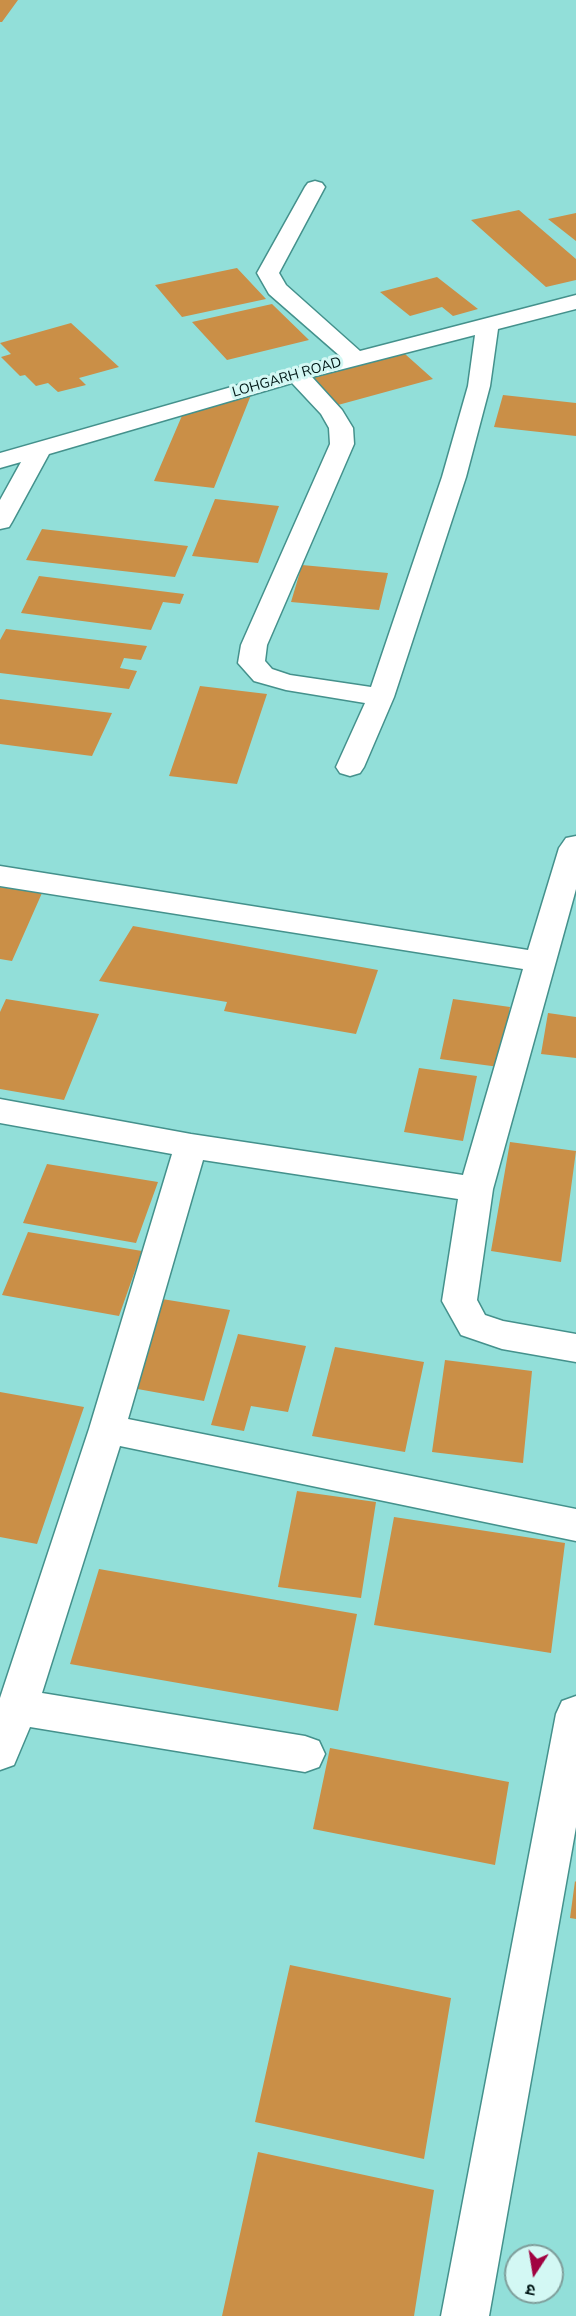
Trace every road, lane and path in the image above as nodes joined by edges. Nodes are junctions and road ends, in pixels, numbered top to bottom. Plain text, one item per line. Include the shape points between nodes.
1 (315, 187) dead end
2 (576, 302) edge
3 (487, 325) junction
4 (356, 359) junction
5 (297, 374) junction
6 (39, 451) junction
7 (0, 462) edge
8 (0, 522) edge
9 (381, 697) junction
10 (350, 767) dead end
11 (576, 845) edge
12 (0, 876) edge
13 (540, 962) junction
14 (3, 1120) edge
15 (191, 1146) junction
16 (476, 1189) junction
17 (576, 1348) edge
18 (107, 1429) junction
19 (576, 1525) edge
20 (17, 1707) junction
21 (574, 1738) edge
22 (0, 1752) edge
23 (305, 1754) dead end
24 (465, 2316) edge

1 - 4 street via 268,273 277,289
2 - 3 street, LOHGARH ROAD
3 - 4 street, LOHGARH ROAD
3 - 9 street via 479,386 454,477
4 - 5 street, LOHGARH ROAD
5 - 6 street, LOHGARH ROAD
5 - 9 street via 330,410 341,428 342,444 255,645 251,663 263,675 286,682
6 - 7 street, LOHGARH ROAD
6 - 8 street
9 - 10 street
11 - 13 street
12 - 13 street
13 - 16 street
14 - 15 street
15 - 16 street
15 - 18 street
16 - 17 street via 459,1301 473,1325 502,1335
18 - 19 street
18 - 20 street
20 - 22 street
20 - 23 street
21 - 24 street

